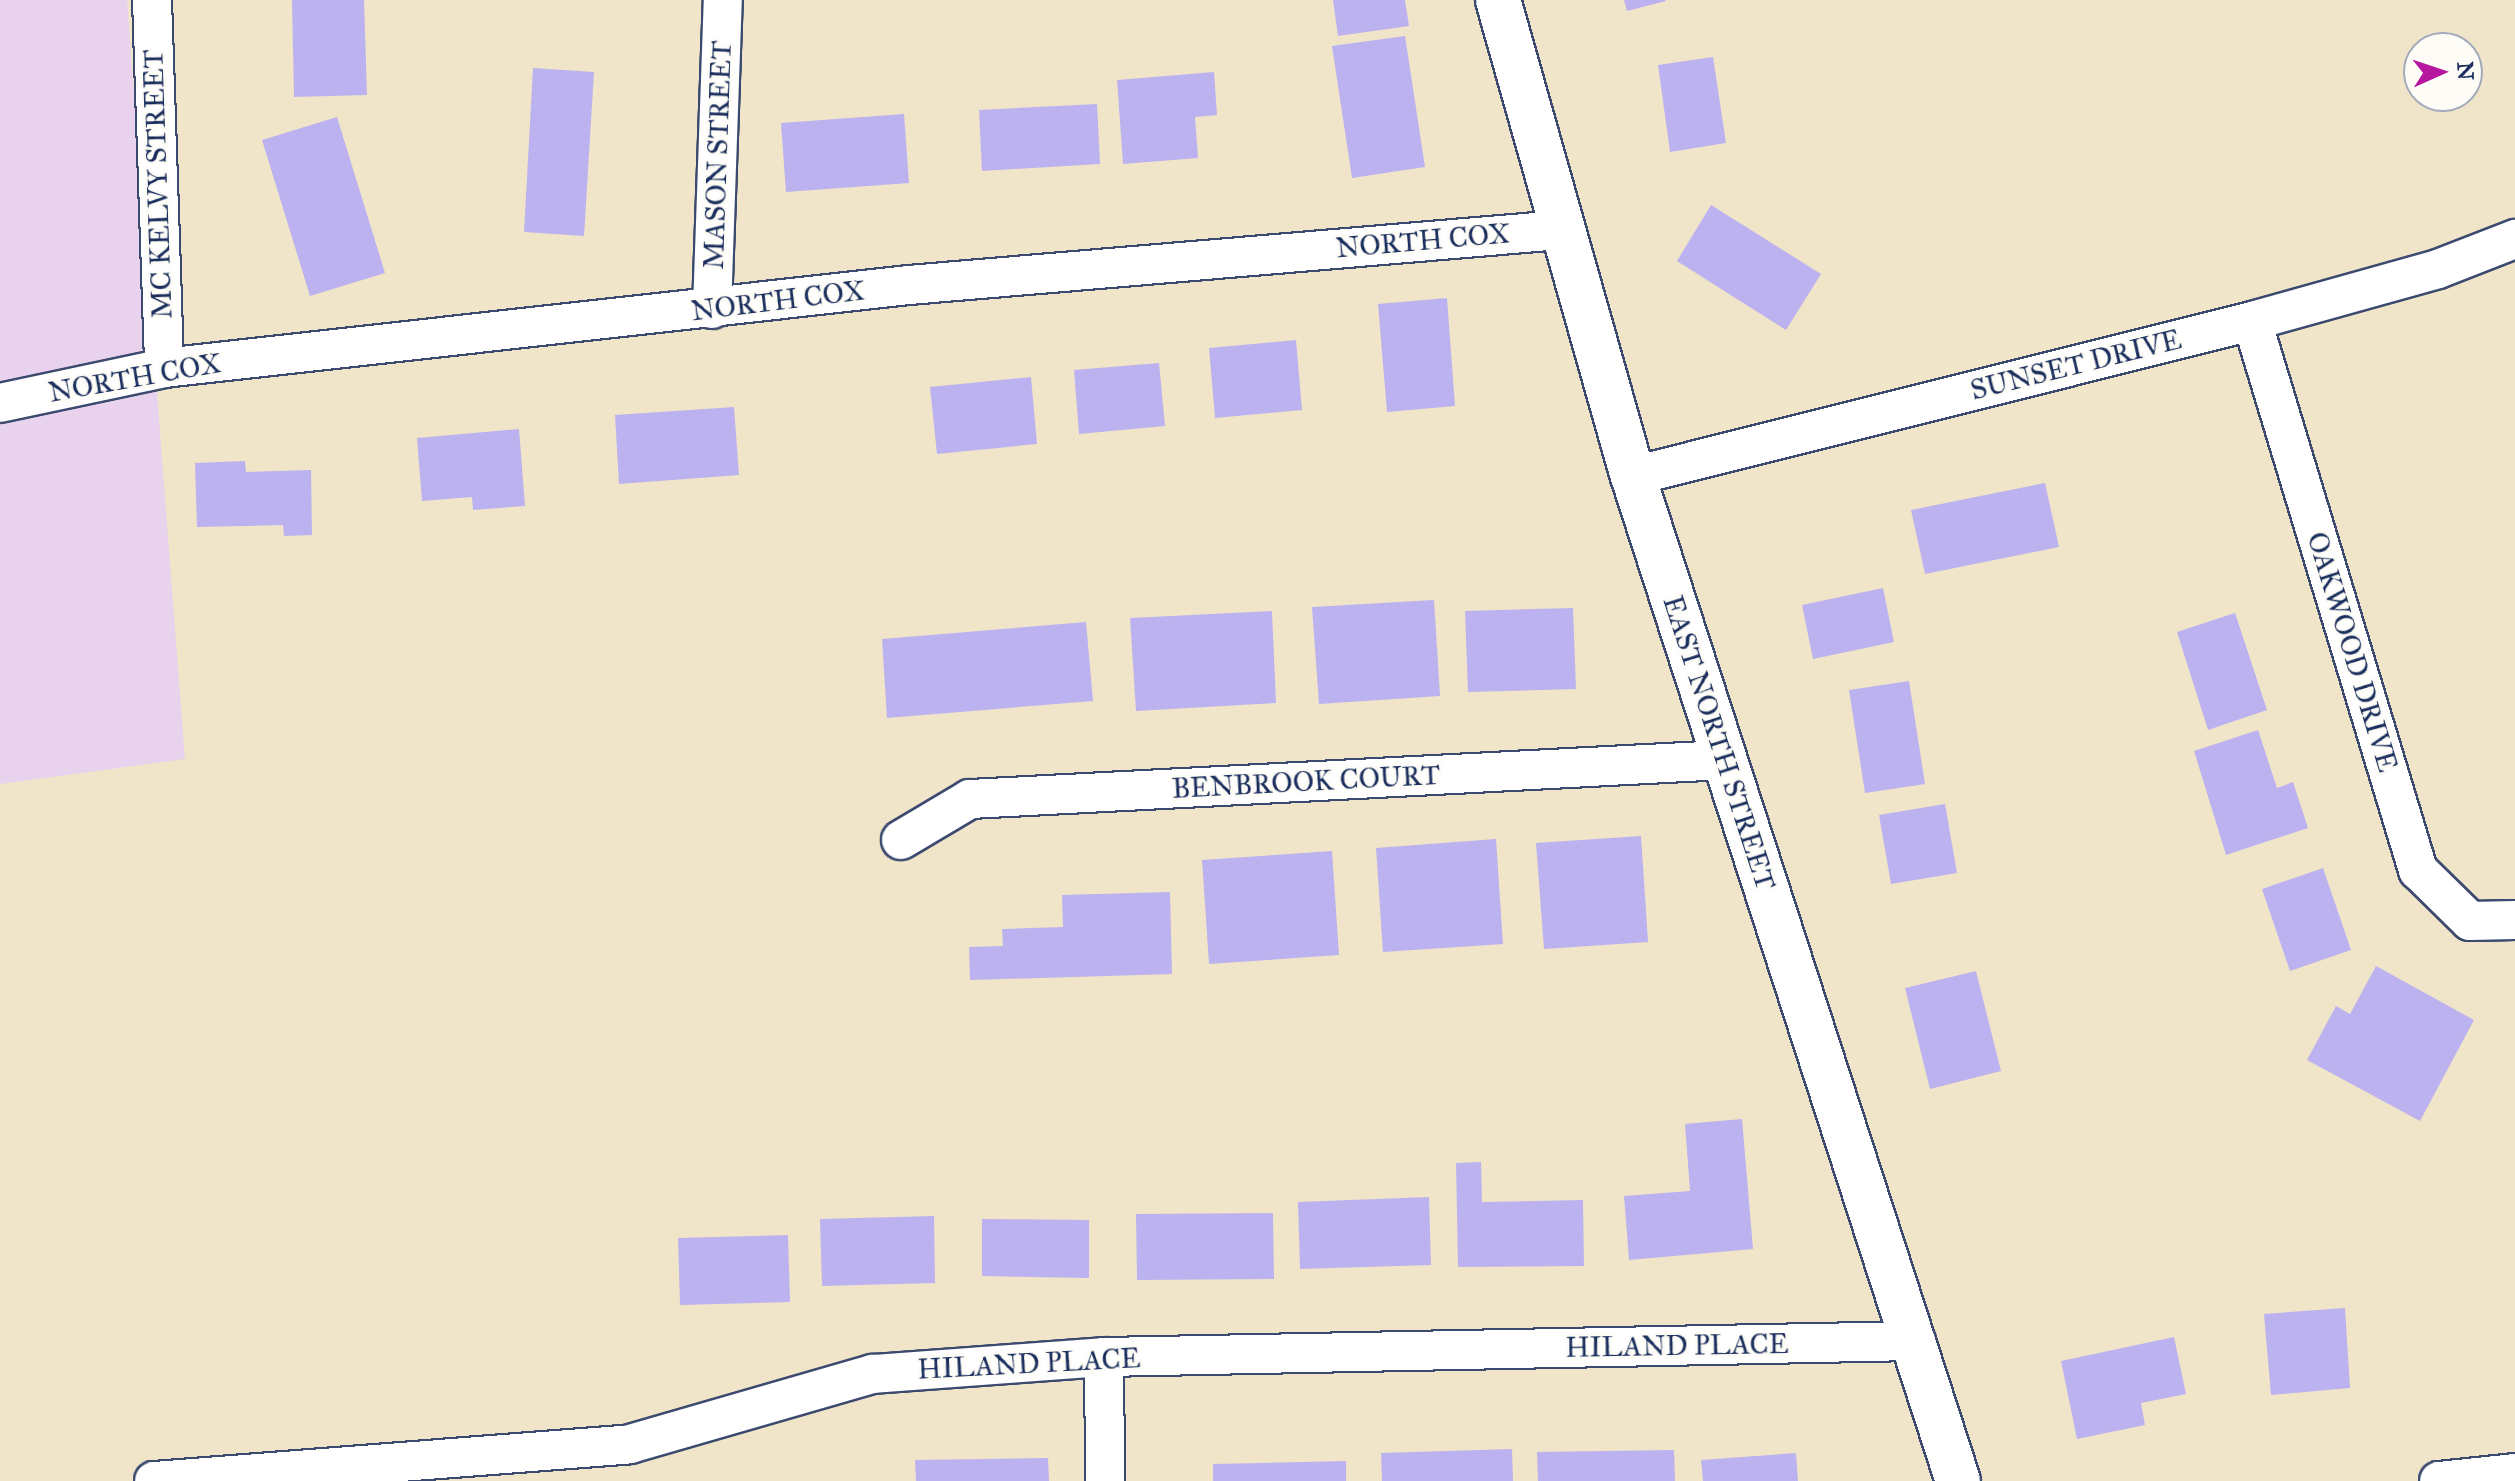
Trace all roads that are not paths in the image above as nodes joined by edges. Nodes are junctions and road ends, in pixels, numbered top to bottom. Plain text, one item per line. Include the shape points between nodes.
1 (152, 0) edge
2 (723, 0) edge
3 (1498, 0) edge
4 (1560, 230) junction
5 (2515, 239) edge
6 (712, 309) junction
7 (2252, 321) junction
8 (164, 368) junction
9 (0, 403) edge
10 (1633, 476) junction
11 (1723, 760) junction
12 (901, 840) dead end
13 (2515, 920) edge
14 (1916, 1341) junction
15 (1104, 1357) junction
16 (2515, 1473) edge
17 (154, 1481) edge
18 (1105, 1481) edge
19 (1958, 1481) edge
20 (2439, 1481) edge

1 - 8 street, MC KELVY STREET
2 - 6 street, MASON STREET
3 - 4 street, EAST NORTH STREET
4 - 6 street, NORTH COX via 909,285
4 - 10 street, EAST NORTH STREET
5 - 7 street, SUNSET DRIVE via 2438,269
6 - 8 street, NORTH COX
7 - 10 street, SUNSET DRIVE
7 - 13 street, OAKWOOD DRIVE via 2418,870 2470,921
8 - 9 street, NORTH COX
10 - 11 street, EAST NORTH STREET
11 - 12 street, BENBROOK COURT via 970,799
11 - 14 street, EAST NORTH STREET
14 - 15 street, HILAND PLACE
14 - 19 street, EAST NORTH STREET
15 - 17 street, HILAND PLACE via 873,1374 630,1444
15 - 18 street
16 - 20 street

